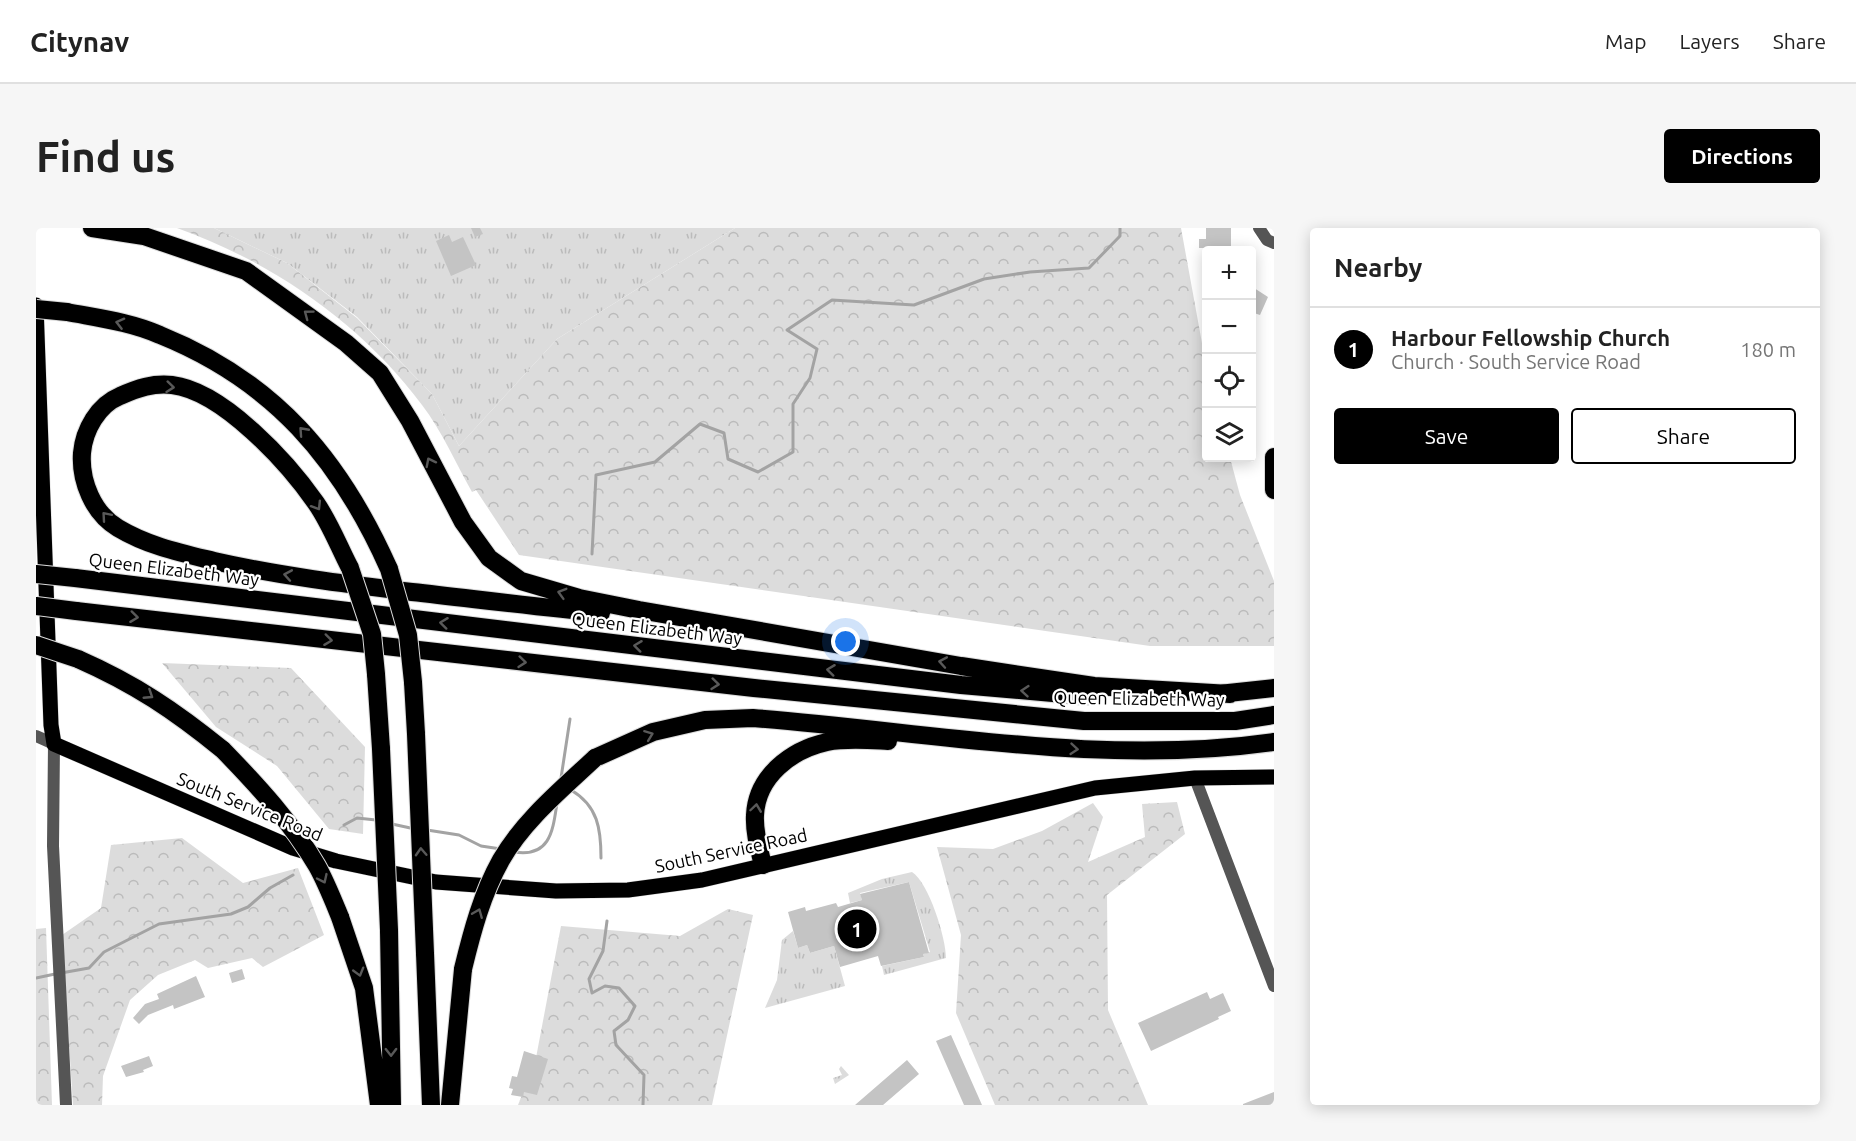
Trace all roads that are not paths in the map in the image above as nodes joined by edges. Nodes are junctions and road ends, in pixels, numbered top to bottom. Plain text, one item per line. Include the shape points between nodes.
1 (92, 228) edge
2 (1260, 228) edge
3 (1274, 243) edge
4 (36, 307) edge
5 (1274, 457) edge
6 (1274, 490) edge
7 (36, 574) edge
8 (36, 606) edge
9 (722, 623) junction
10 (36, 645) edge
11 (1274, 688) edge
12 (1230, 694) junction
13 (1274, 715) edge
14 (36, 736) edge
15 (1274, 742) edge
16 (54, 744) junction
17 (1015, 744) junction
18 (1274, 777) edge
19 (1195, 778) junction
20 (763, 865) junction
21 (1274, 986) edge
22 (66, 1105) edge
23 (380, 1105) edge
24 (392, 1105) edge
25 (431, 1105) edge
26 (450, 1105) edge

9 -> 1 highway via 596,601 522,581 489,558 463,522 380,373 346,343 246,271 144,236
2 - 3 street via 1267,240
4 - 16 main road
25 -> 4 highway, bridge via 416,734 408,635 389,569 366,520 325,455 295,422 255,388 160,334 117,321
5 - 6 highway
12 -> 7 highway, Queen Elizabeth Way, bridge via 1113,698 961,685
8 -> 13 highway, Queen Elizabeth Way, bridge via 754,688 1084,721 1235,721
12 -> 9 highway via 1094,686
9 -> 24 highway, bridge via 594,612 330,582 161,549 116,527 89,496 81,470 83,442 90,422 113,399 144,386 173,385 201,395 255,433 290,468 317,505 350,568 372,634 376,674 389,930
10 -> 23 highway, bridge via 124,680 182,717 223,750 290,826 317,866 340,917 364,988
11 - 12 highway, Queen Elizabeth Way
14 - 16 street, South Service Road
17 -> 15 highway via 1151,752
16 - 20 main road, South Service Road via 293,848 435,882 503,889 628,890 702,880
16 - 22 street via 53,846
20 -> 17 highway via 755,816 758,795 769,776 807,748 829,742 871,741
26 -> 17 highway, bridge via 463,969 475,920 501,860 535,815 595,758 653,732 705,720 753,718
18 - 19 main road, South Service Road
19 - 20 main road, South Service Road via 1095,788
19 - 21 street

